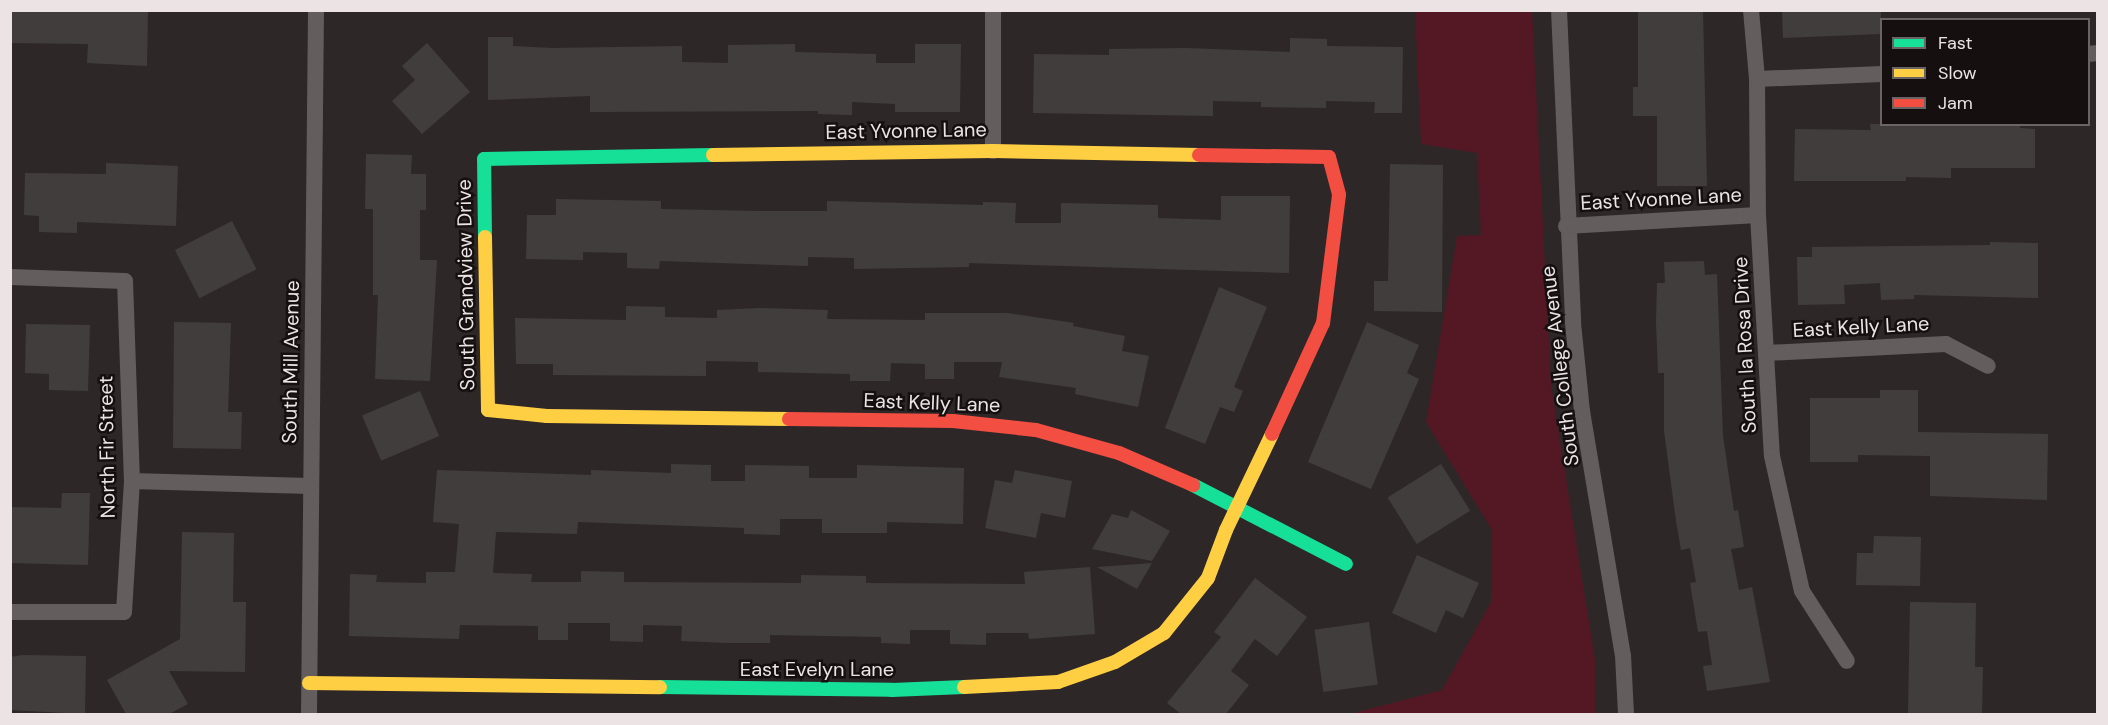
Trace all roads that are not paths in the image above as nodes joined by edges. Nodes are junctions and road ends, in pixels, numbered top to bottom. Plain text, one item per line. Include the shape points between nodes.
1 (316, 10) edge
2 (993, 10) edge
3 (1559, 10) edge
4 (1751, 10) edge
5 (1880, 74) edge
6 (1757, 79) junction
7 (993, 151) junction
8 (1329, 157) joint
9 (484, 159) joint
10 (1758, 215) junction
11 (1566, 226) junction
12 (10, 277) edge
13 (1766, 352) junction
14 (1988, 366) dead end
15 (488, 410) joint
16 (132, 482) junction
17 (311, 486) junction
18 (1239, 506) junction
19 (1346, 564) dead end
20 (10, 612) edge
21 (1847, 661) dead end
22 (309, 683) junction
23 (309, 714) edge
24 (1626, 714) edge

1 - 17 street, South Mill Avenue
2 - 7 street
3 - 11 street, South College Avenue
4 - 6 street, South la Rosa Drive
5 - 6 street
6 - 10 street, South la Rosa Drive
7 - 8 street, East Yvonne Lane
7 - 9 street, East Yvonne Lane
8 - 18 street, East Evelyn Lane via 1339,195 1323,323
9 - 15 street, South Grandview Drive
10 - 11 street, East Yvonne Lane
10 - 13 street, South la Rosa Drive
11 - 24 street, South College Avenue via 1582,411 1617,610
12 - 16 street, North Fir Street via 124,281
13 - 14 street, East Kelly Lane via 1946,344
13 - 21 street, South la Rosa Drive via 1772,456 1802,591
15 - 18 street, East Kelly Lane via 547,416 953,421 1036,430 1119,453
16 - 17 street
16 - 20 street, North Fir Street via 124,612
17 - 22 street, South Mill Avenue
18 - 19 street, East Kelly Lane
18 - 22 street, East Evelyn Lane via 1208,578 1164,633 1115,662 1059,682 892,690
22 - 23 street, South Mill Avenue

